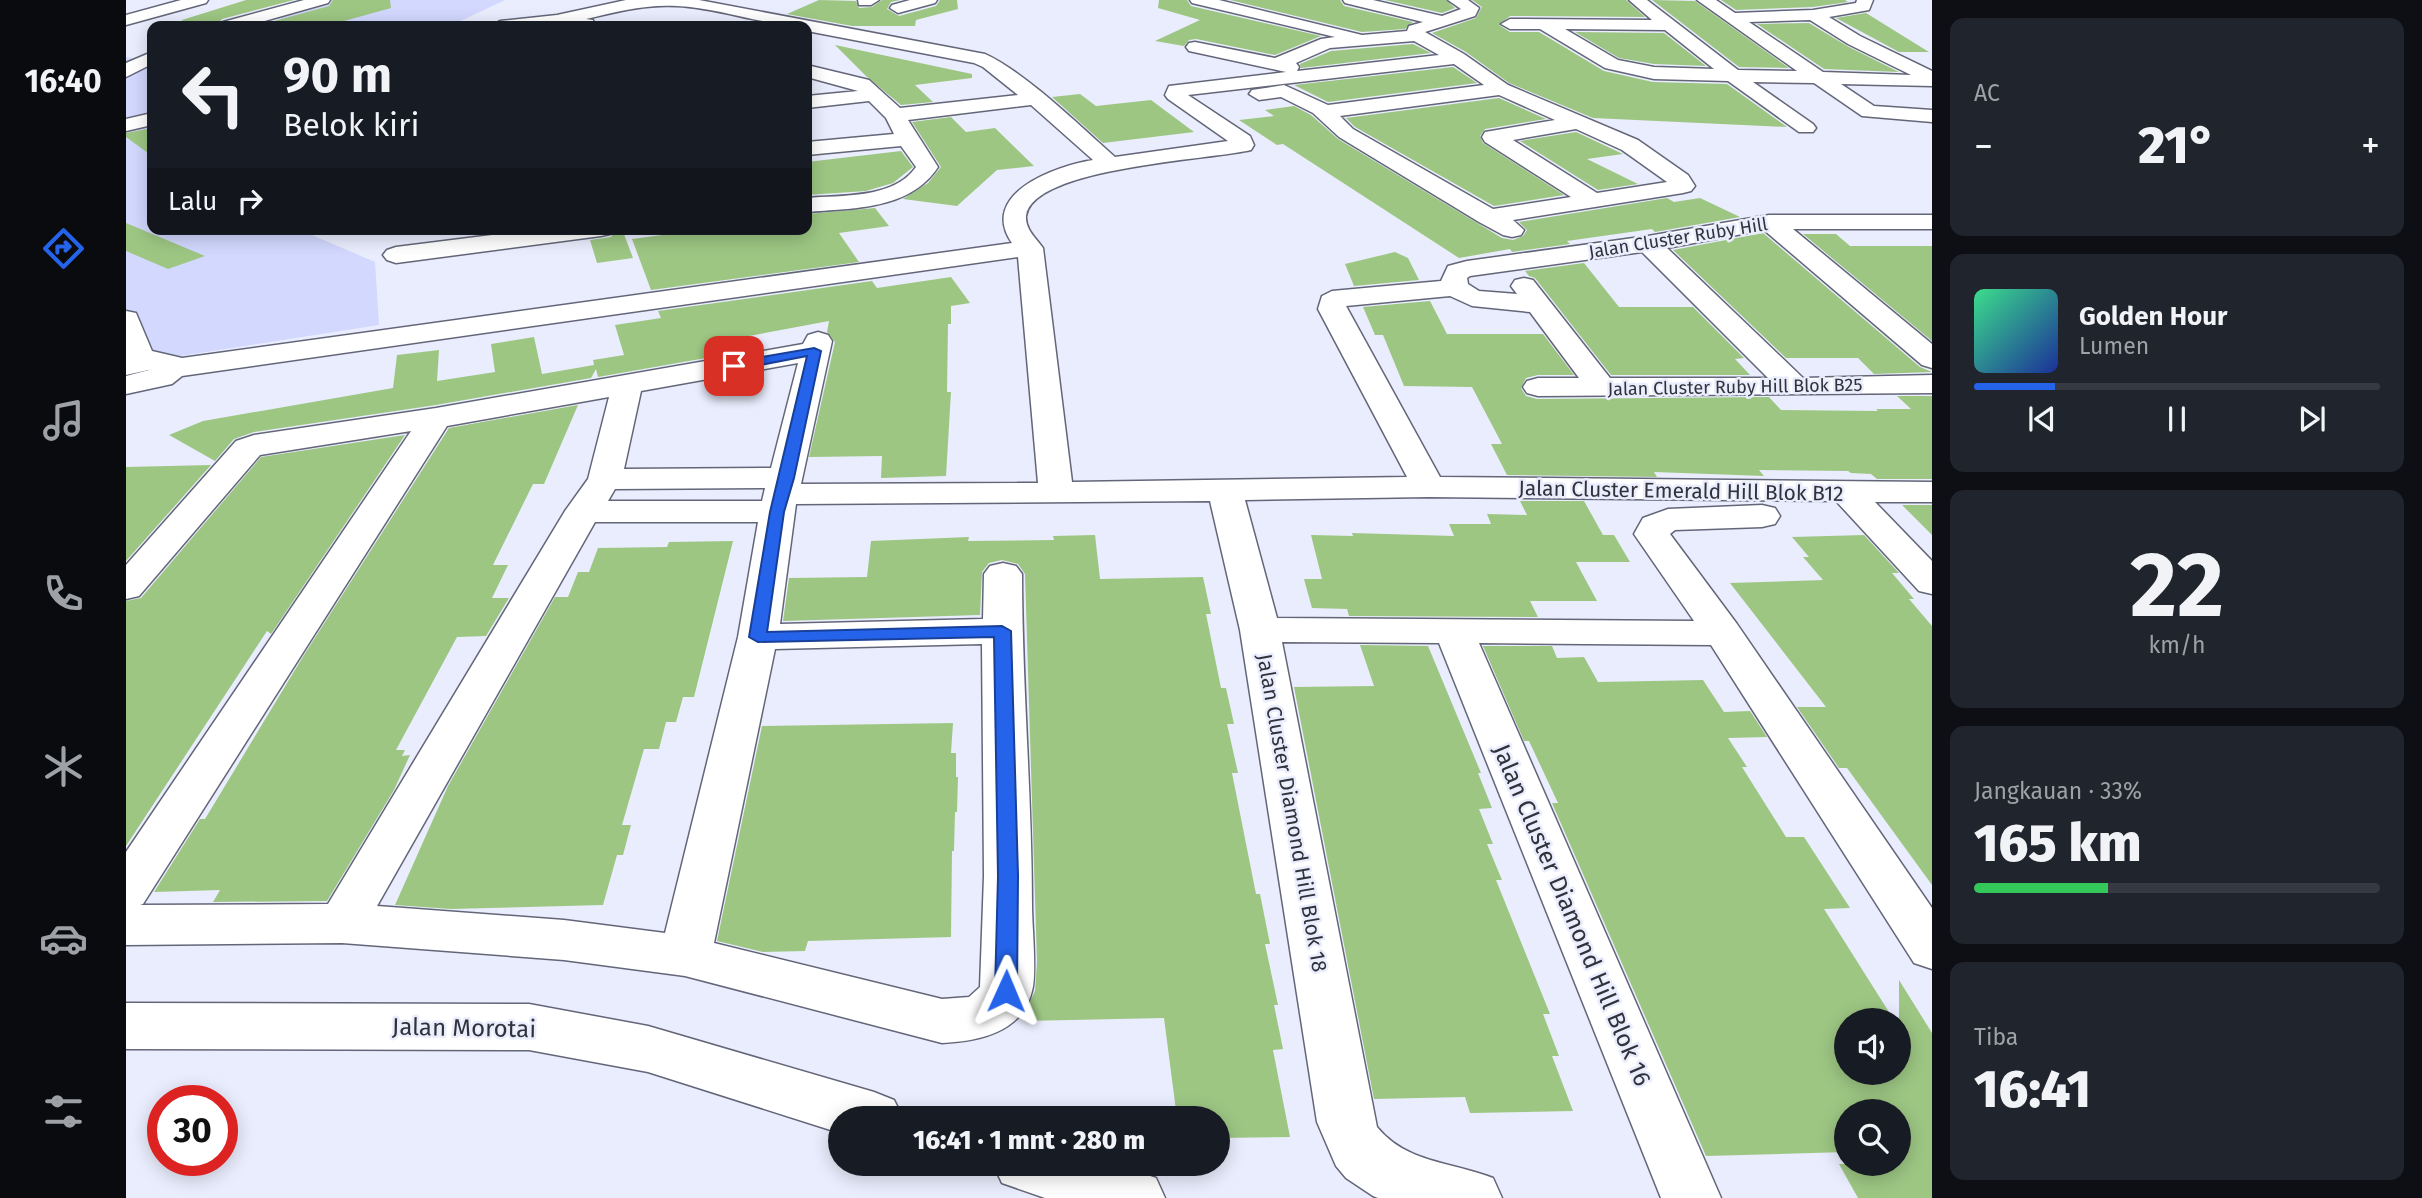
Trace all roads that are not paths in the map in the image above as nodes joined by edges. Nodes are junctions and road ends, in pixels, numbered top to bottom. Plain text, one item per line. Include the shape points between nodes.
1 (200, 0) edge
2 (322, 0) edge
3 (929, 0) edge
4 (1198, 0) edge
5 (1351, 0) edge
6 (1456, 0) edge
7 (1705, 0) edge
8 (1780, 0) edge
9 (1866, 0) edge
10 (1644, 5) edge
11 (513, 7) dead end
12 (1522, 7) dead end
13 (898, 8) dead end
14 (1273, 8) edge
15 (1813, 15) junction
16 (1731, 18) junction
17 (561, 19) junction
18 (126, 20) edge
19 (1439, 20) junction
20 (247, 21) edge
21 (497, 21) edge
22 (521, 21) edge
23 (571, 21) edge
24 (784, 21) edge
25 (1510, 24) dead end
26 (1668, 25) junction
27 (812, 26) edge
28 (1546, 26) junction
29 (1417, 35) junction
30 (1220, 37) dead end
31 (1366, 38) junction
32 (1458, 58) junction
33 (147, 60) edge
34 (126, 71) edge
35 (812, 72) edge
36 (1927, 75) edge
37 (1736, 77) junction
38 (1277, 79) junction
39 (1823, 79) junction
40 (1501, 89) junction
41 (871, 95) junction
42 (1035, 99) junction
43 (812, 101) edge
44 (1324, 112) junction
45 (895, 115) junction
46 (1932, 116) edge
47 (147, 121) edge
48 (1580, 122) junction
49 (126, 125) edge
50 (1806, 128) dead end
51 (907, 139) junction
52 (815, 148) edge
53 (1109, 163) junction
54 (1593, 200) junction
55 (812, 204) edge
56 (1488, 217) junction
57 (1769, 222) junction
58 (1932, 222) edge
59 (1899, 223) junction
60 (506, 235) edge
61 (475, 237) edge
62 (1528, 240) dead end
63 (1648, 244) junction
64 (1932, 246) edge
65 (1030, 248) junction
66 (396, 255) dead end
67 (1508, 265) junction
68 (1455, 288) junction
69 (1539, 305) junction
70 (126, 319) edge
71 (1932, 359) edge
72 (131, 371) edge
73 (1932, 384) edge
74 (628, 386) junction
75 (1538, 387) dead end
76 (1795, 387) junction
77 (1602, 388) junction
78 (436, 418) junction
79 (1429, 487) junction
80 (1225, 491) junction
81 (1932, 492) edge
82 (1056, 493) junction
83 (1847, 493) junction
84 (594, 495) junction
85 (782, 495) junction
86 (1762, 516) dead end
87 (1003, 574) dead end
88 (1932, 583) edge
89 (126, 588) edge
90 (1260, 630) junction
91 (1002, 631) junction
92 (1454, 632) junction
93 (1723, 633) junction
94 (758, 637) junction
95 (126, 891) edge
96 (342, 923) junction
97 (126, 925) edge
98 (1932, 949) edge
99 (685, 956) junction
100 (126, 1026) edge
101 (835, 1106) edge
102 (1063, 1176) edge
103 (1135, 1198) edge
104 (1472, 1198) edge
105 (1691, 1198) edge

1 - 18 street
2 - 20 street
3 - 13 street
4 - 14 street via 1243,18
5 - 19 street
6 - 19 street via 1471,8 1469,12
7 - 16 street
8 - 15 street
9 - 15 street via 1855,10
10 - 12 street
10 - 26 street
11 - 21 street
14 - 31 street
15 - 16 street
15 - 36 street
16 - 39 street
17 - 22 street
17 - 23 street
17 - 24 street via 635,3 678,1
19 - 29 street via 1418,27
25 - 28 street
26 - 28 street
26 - 37 street
27 - 42 street via 979,58
28 - 37 street via 1614,65
29 - 31 street
29 - 32 street
30 - 38 street via 1195,47
31 - 38 street via 1322,44
32 - 38 street
32 - 40 street
33 - 34 street
35 - 41 street via 858,82
36 - 39 street via 1928,81
37 - 39 street
37 - 50 street
38 - 44 street
38 - 53 street via 1174,91 1243,145
39 - 46 street via 1869,112
40 - 44 street
40 - 48 street
41 - 43 street
41 - 45 street
42 - 45 street
42 - 53 street
44 - 56 street via 1346,133
45 - 51 street
47 - 49 street
48 - 54 street via 1493,136
48 - 54 street via 1630,145 1683,186
51 - 52 street
51 - 55 street via 926,163 917,183 888,195
53 - 65 street via 1058,176 1027,196 1013,218
54 - 56 street
56 - 62 street
57 - 59 street, Jalan Cluster Ruby Hill
57 - 63 street, Jalan Cluster Ruby Hill
57 - 71 street
58 - 59 street, Jalan Cluster Ruby Hill
59 - 64 street
60 - 61 street
61 - 66 street
63 - 67 street, Jalan Cluster Ruby Hill
63 - 76 street
65 - 72 street via 173,368 165,361
65 - 82 street
67 - 68 street, Jalan Cluster Ruby Hill via 1457,272
67 - 69 street
68 - 69 street via 1472,298
68 - 79 street via 1332,302
69 - 77 street
70 - 72 street
73 - 76 street, Jalan Cluster Ruby Hill Blok B25
74 - 78 street
74 - 84 street
74 - 85 street via 816,346
75 - 77 street, Jalan Cluster Ruby Hill Blok B25
76 - 77 street, Jalan Cluster Ruby Hill Blok B25
78 - 89 street via 248,448
78 - 95 street
79 - 80 street, Jalan Cluster Emerald Hill Blok B12
79 - 83 street, Jalan Cluster Emerald Hill Blok B12
80 - 82 street, Jalan Cluster Emerald Hill Blok B12
80 - 90 street
81 - 83 street, Jalan Cluster Emerald Hill Blok B12
82 - 85 street, Jalan Cluster Emerald Hill Blok B12
83 - 88 street
84 - 85 street, Jalan Cluster Emerald Hill Blok B12
84 - 96 street
85 - 94 street
86 - 93 street via 1668,520 1652,534
87 - 91 street
90 - 92 street, Jalan Cluster Diamond Hill Blok 18
90 - 104 street, Jalan Cluster Diamond Hill Blok 18 via 1346,1122 1357,1147 1379,1169 1414,1184
91 - 94 street
91 - 99 street via 1008,888 1006,991 997,1007 978,1018 942,1021
92 - 93 street, Jalan Cluster Diamond Hill Blok 18
92 - 105 street, Jalan Cluster Diamond Hill Blok 16
93 - 98 street
94 - 99 street
96 - 97 street
96 - 99 street via 564,940
100 - 101 street, Jalan Morotai via 529,1027 648,1049
102 - 103 street

